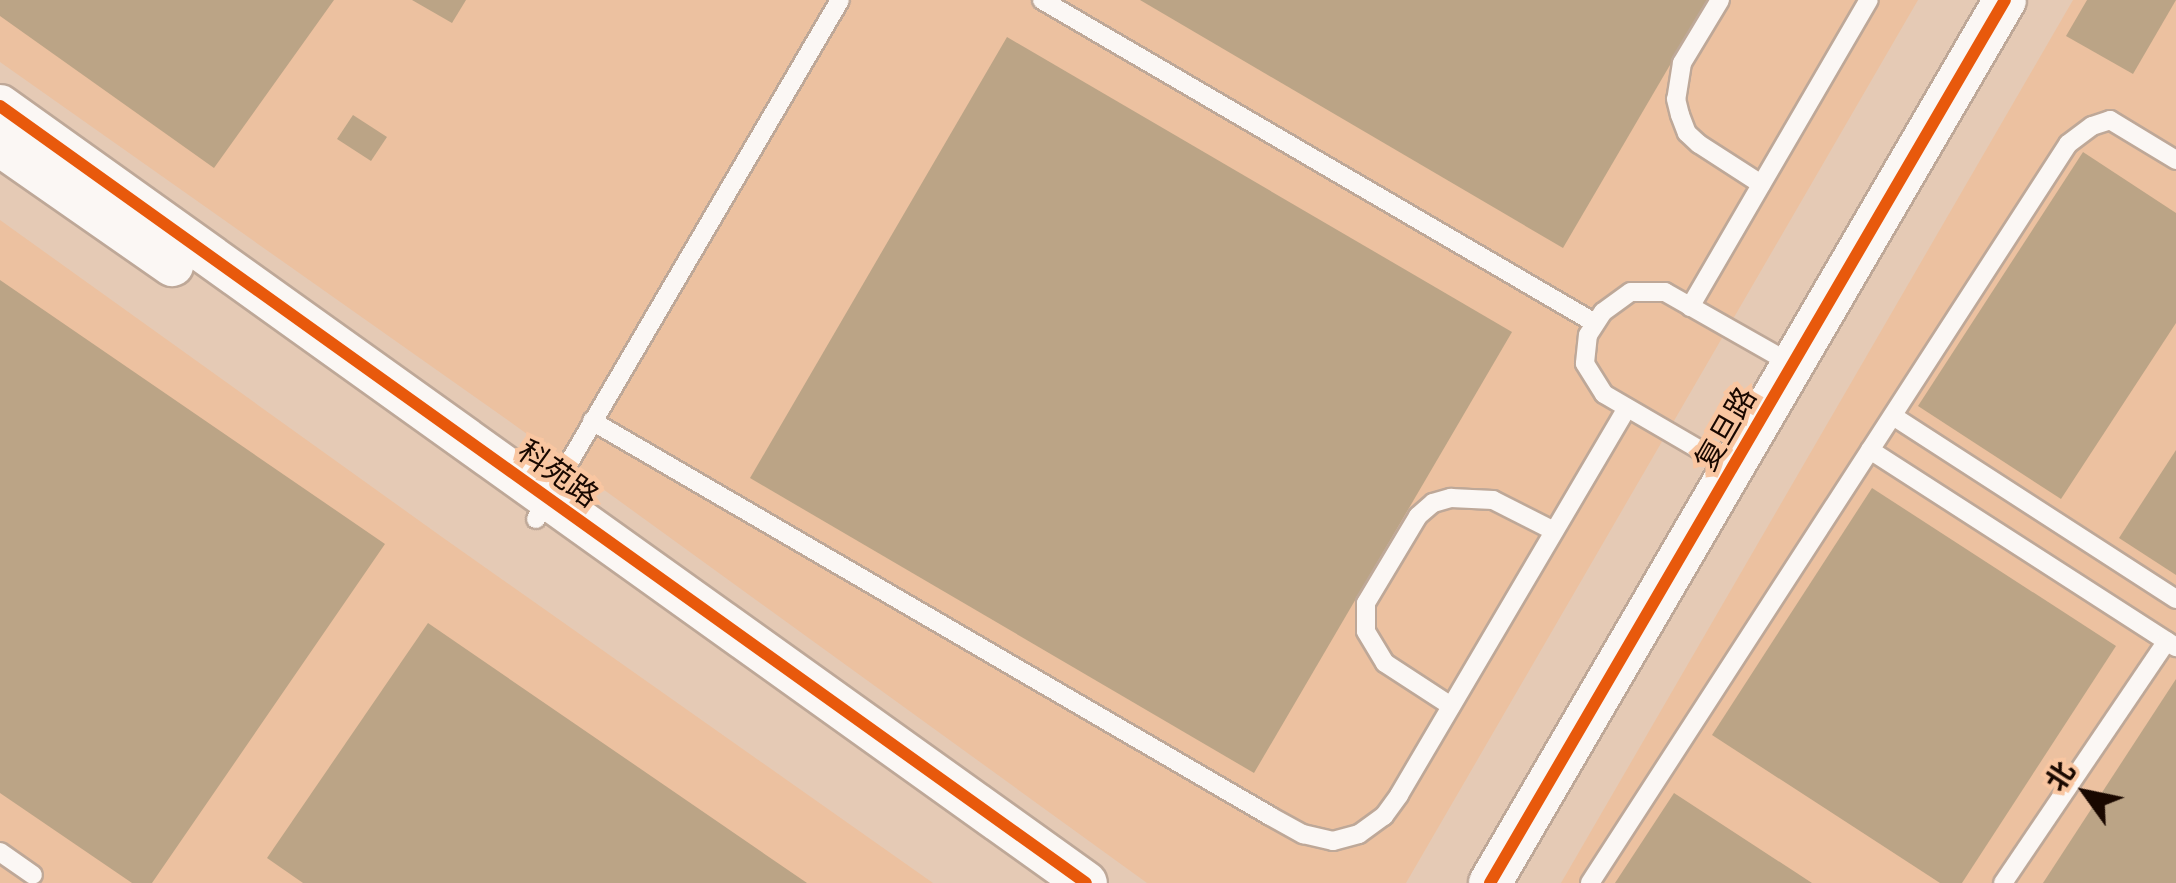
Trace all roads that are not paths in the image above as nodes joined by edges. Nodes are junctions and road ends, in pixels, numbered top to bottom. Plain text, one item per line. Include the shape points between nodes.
1 (840, 0) edge
2 (1042, 0) edge
3 (1720, 0) edge
4 (1846, 0) edge
5 (2006, 0) edge
6 (1866, 5) edge
7 (0, 106) edge
8 (0, 145) edge
9 (2176, 160) edge
10 (1761, 184) junction
11 (1690, 306) junction
12 (1596, 323) junction
13 (1793, 364) junction
14 (1627, 408) junction
15 (1892, 416) junction
16 (592, 421) junction
17 (1870, 450) junction
18 (1732, 469) junction
19 (542, 508) junction
20 (1554, 531) junction
21 (2176, 598) edge
22 (2171, 644) edge
23 (1451, 706) junction
24 (0, 852) edge
25 (33, 875) dead end
26 (1048, 883) edge
27 (1086, 883) edge
28 (1490, 883) edge
29 (1590, 883) edge
30 (2003, 883) edge

1 - 16 lane
2 - 12 lane
3 - 10 lane via 1682,62 1680,115 1699,144
4 - 6 lane
5 - 13 street, 复旦路
6 - 10 lane
7 - 19 street, 科苑路
8 - 19 street, 科苑路
9 - 15 lane via 2110,120 2068,144
10 - 11 lane
11 - 12 lane via 1664,292 1631,292
11 - 13 lane
12 - 14 lane via 1584,363 1604,394
13 - 18 street, 复旦路
14 - 18 lane
14 - 20 lane
15 - 17 lane
15 - 21 lane
16 - 19 lane
16 - 23 lane via 1303,834 1333,841 1359,834 1384,816
17 - 22 lane
17 - 29 lane
18 - 28 street, 复旦路
19 - 26 street, 科苑路
19 - 27 street, 科苑路
20 - 23 lane
20 - 23 lane via 1493,500 1432,503 1374,588 1364,617 1374,648
22 - 30 lane
24 - 25 lane

